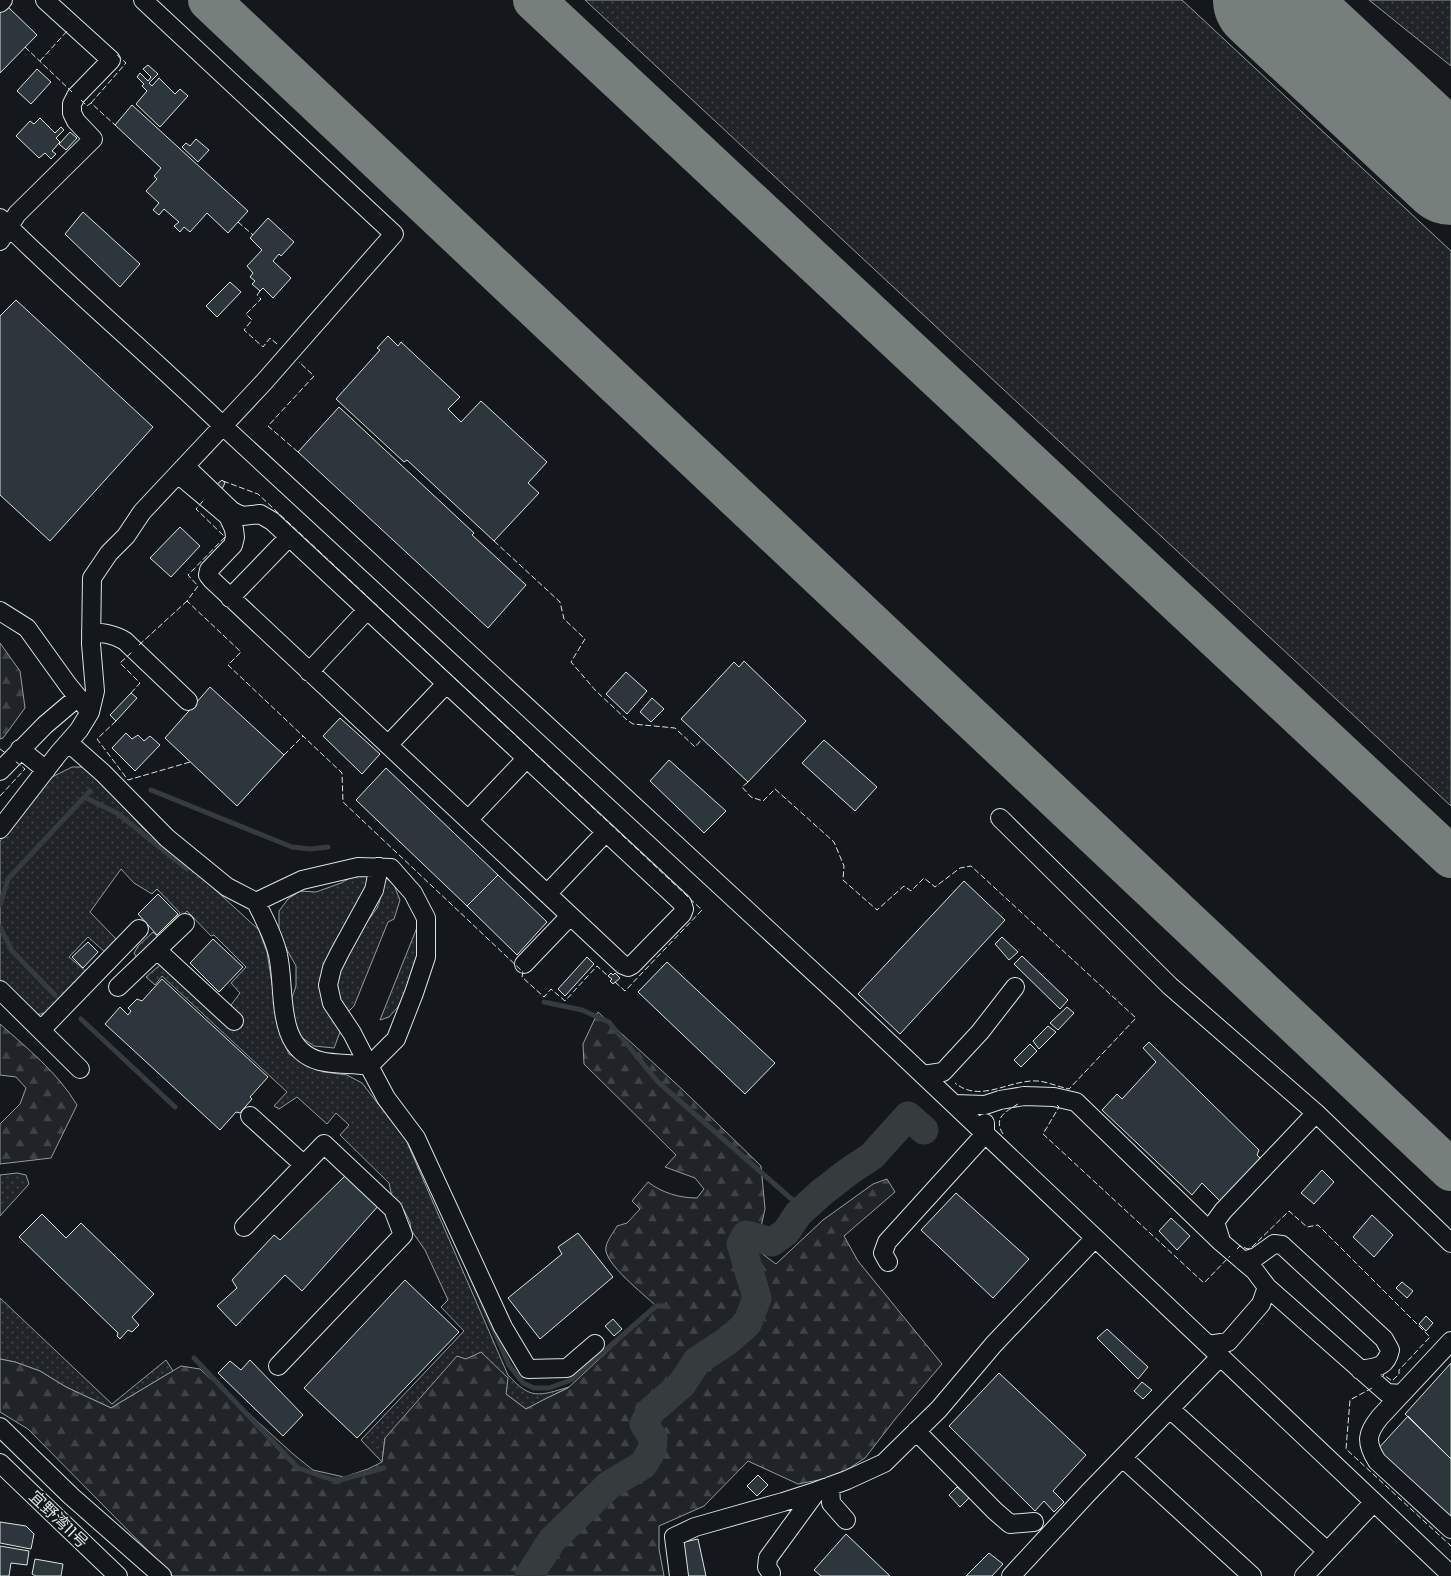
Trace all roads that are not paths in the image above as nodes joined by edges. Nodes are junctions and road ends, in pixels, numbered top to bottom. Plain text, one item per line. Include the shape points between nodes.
1 (3, 0) edge
2 (45, 0) edge
3 (143, 0) edge
4 (0, 3) edge
5 (3, 229) edge
6 (223, 426) junction
7 (182, 470) junction
8 (289, 537) junction
9 (230, 598) junction
10 (367, 610) junction
11 (0, 611) edge
12 (91, 632) junction
13 (309, 672) junction
14 (446, 684) junction
15 (78, 697) junction
16 (188, 701) dead end
17 (90, 712) junction
18 (69, 743) junction
19 (388, 745) junction
20 (20, 749) junction
21 (526, 759) junction
22 (46, 770) junction
23 (0, 771) edge
24 (1000, 818) dead end
25 (468, 820) junction
26 (0, 829) edge
27 (606, 832) junction
28 (379, 867) junction
29 (547, 894) junction
30 (256, 902) junction
31 (570, 916) junction
32 (185, 923) dead end
33 (139, 929) dead end
34 (157, 950) junction
35 (524, 964) dead end
36 (99, 970) junction
37 (1015, 987) dead end
38 (0, 990) edge
39 (234, 1021) dead end
40 (41, 1030) junction
41 (369, 1066) junction
42 (80, 1069) dead end
43 (943, 1072) junction
44 (923, 1075) junction
45 (940, 1091) junction
46 (954, 1104) junction
47 (984, 1105) junction
48 (1316, 1113) junction
49 (250, 1116) dead end
50 (985, 1134) junction
51 (304, 1165) junction
52 (244, 1227) dead end
53 (1095, 1238) junction
54 (1221, 1242) junction
55 (1451, 1243) edge
56 (888, 1262) dead end
57 (1251, 1263) junction
58 (1267, 1287) junction
59 (1285, 1302) junction
60 (1261, 1304) junction
61 (1451, 1340) edge
62 (595, 1344) dead end
63 (1220, 1351) junction
64 (278, 1366) dead end
65 (1376, 1374) junction
66 (1394, 1394) junction
67 (1170, 1409) junction
68 (0, 1427) edge
69 (916, 1431) junction
70 (1123, 1458) junction
71 (2, 1469) edge
72 (823, 1488) junction
73 (1374, 1502) junction
74 (846, 1520) dead end
75 (1034, 1522) dead end
76 (1451, 1528) edge
77 (1327, 1551) junction
78 (771, 1573) dead end
79 (1451, 1575) edge
80 (118, 1576) edge
81 (162, 1576) edge
82 (679, 1576) edge
83 (1011, 1576) edge
84 (1252, 1576) edge
85 (1304, 1576) edge

1 - 4 street
2 - 5 street via 110,60 72,104 76,121 93,140
3 - 6 street via 394,234
5 - 6 street
6 - 7 street
6 - 44 street
7 - 8 street via 232,511 242,516 260,514
7 - 9 street via 231,522 235,537 233,545 208,575
7 - 12 street via 142,512 92,578
8 - 9 street
8 - 10 street
9 - 13 street
10 - 13 street
10 - 14 street
11 - 15 street via 27,628
12 - 16 street via 118,636
12 - 17 street via 95,691
13 - 19 street
14 - 19 street
14 - 21 street
15 - 17 street
15 - 20 street
17 - 18 street
18 - 22 street
18 - 30 street via 166,838 227,887
19 - 25 street
20 - 22 street
20 - 23 street
21 - 25 street
21 - 27 street
22 - 26 street
24 - 48 street via 1170,986
25 - 29 street
27 - 29 street
27 - 31 street via 682,903 684,909 628,967
28 - 30 street via 358,867 302,880
28 - 41 street via 374,890 332,968 328,986 332,1003
28 - 41 street via 390,868 413,893 426,918 426,957 396,1039
29 - 31 street
30 - 41 street via 278,954 283,1014 292,1038 304,1053 319,1061
31 - 35 street
32 - 34 street
33 - 36 street
34 - 36 street via 122,991
34 - 39 street
36 - 40 street
37 - 43 street
38 - 40 street
40 - 42 street
41 - 62 street via 386,1098 416,1138 503,1327 528,1369 567,1368
43 - 44 street
43 - 45 street
44 - 45 street
45 - 46 street
46 - 47 street
46 - 50 street
47 - 50 street
47 - 54 street via 1024,1096 1076,1102
48 - 54 street via 1222,1211 1215,1222
48 - 55 street
49 - 51 street
50 - 53 street
50 - 56 street via 887,1242 883,1253
51 - 52 street
51 - 64 street via 324,1144 393,1209 403,1235
53 - 63 street
53 - 69 street
54 - 57 street
57 - 58 street
57 - 65 street via 1274,1244 1282,1245 1384,1339 1390,1350 1388,1360
58 - 59 street
58 - 60 street
59 - 60 street
59 - 65 street via 1360,1370
60 - 63 street
61 - 66 street
63 - 67 street
63 - 73 street
65 - 66 street
66 - 76 street via 1372,1428 1368,1439 1371,1451 1377,1461
67 - 70 street
67 - 77 street
68 - 81 street via 71,1496
69 - 72 street via 884,1463
69 - 75 street via 1010,1524
70 - 83 street
70 - 84 street
71 - 80 street, 宜野湾11号
72 - 74 street
72 - 78 street via 768,1558 767,1567
72 - 82 street via 695,1527 674,1537
73 - 77 street
73 - 79 street
77 - 85 street

